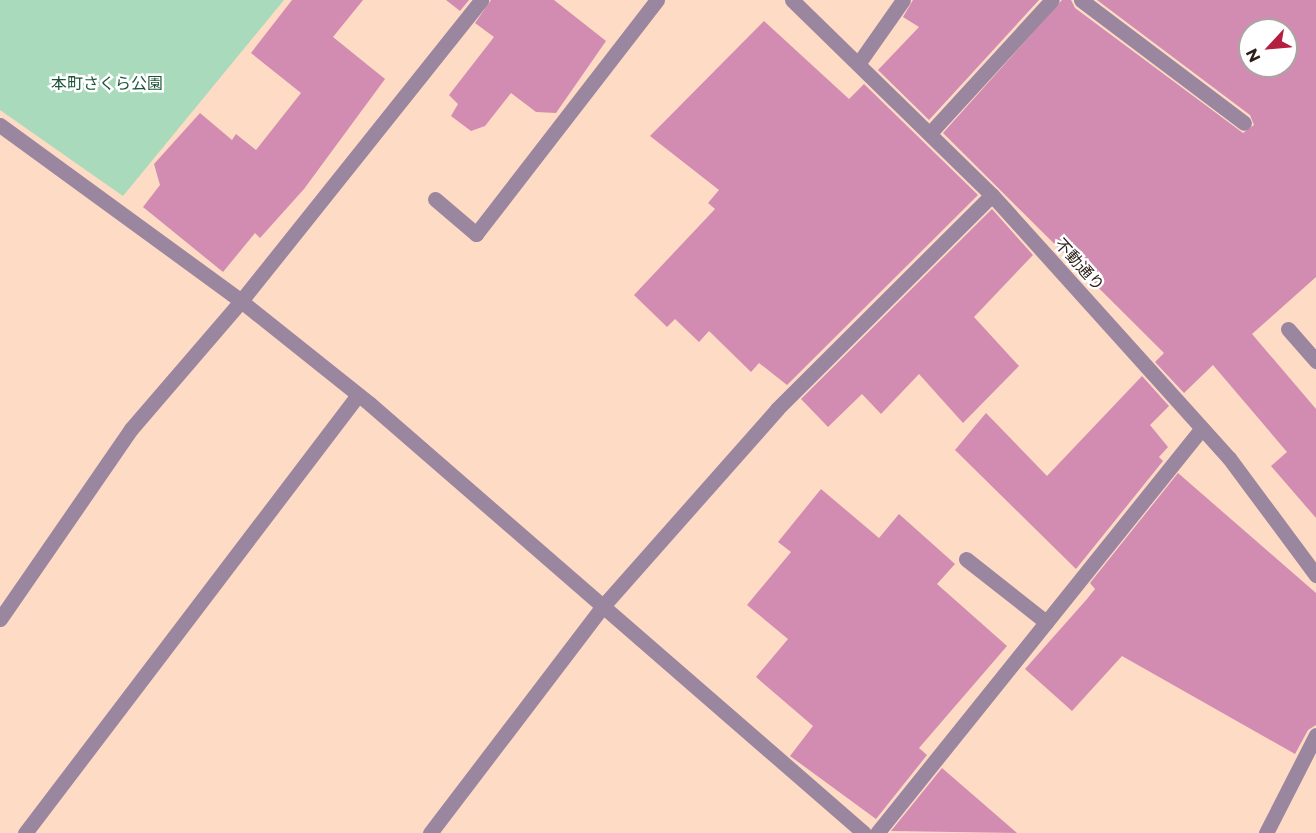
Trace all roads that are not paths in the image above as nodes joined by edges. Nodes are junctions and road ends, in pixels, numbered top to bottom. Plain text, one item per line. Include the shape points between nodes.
1 (481, 0) edge
2 (657, 0) edge
3 (792, 0) edge
4 (903, 0) edge
5 (1052, 0) edge
6 (1080, 0) edge
7 (858, 64) junction
8 (1244, 123) dead end
9 (2, 131) edge
10 (930, 133) junction
11 (992, 195) junction
12 (435, 199) dead end
13 (241, 301) junction
14 (1288, 329) dead end
15 (1316, 362) edge
16 (358, 395) junction
17 (1202, 428) junction
18 (966, 559) dead end
19 (1316, 575) edge
20 (603, 606) junction
21 (0, 619) edge
22 (1046, 622) junction
23 (1316, 735) edge
24 (25, 833) edge
25 (430, 833) edge
26 (864, 833) edge
27 (877, 833) edge
28 (1266, 833) edge

1 - 13 street
2 - 12 street via 476,234
3 - 7 street, 不動通り
4 - 7 street
5 - 10 street
6 - 8 street
7 - 10 street, 不動通り
9 - 13 street
10 - 11 street, 不動通り
11 - 17 street, 不動通り
11 - 20 street via 777,408
13 - 16 street
13 - 21 street via 131,429
14 - 15 street
16 - 20 street
16 - 24 street
17 - 19 street, 不動通り
17 - 22 street
18 - 22 street
20 - 25 street
20 - 26 street
22 - 27 street
23 - 28 street

